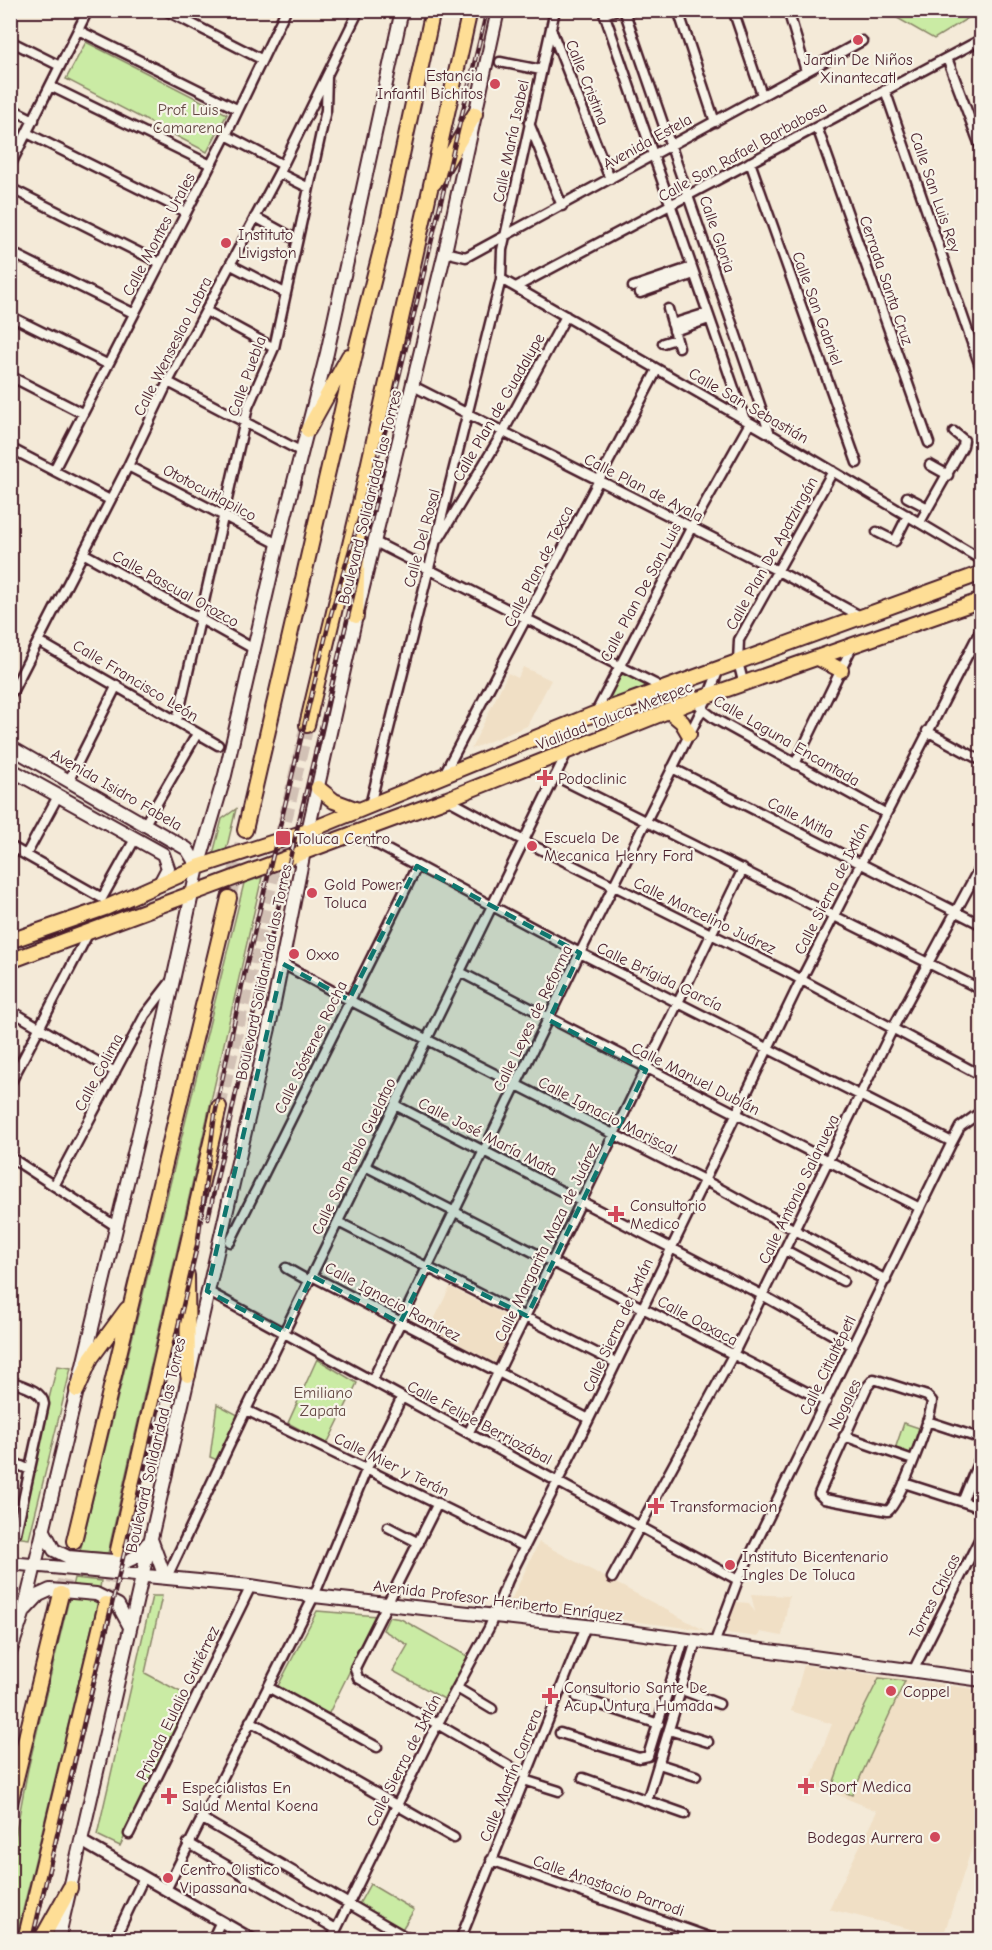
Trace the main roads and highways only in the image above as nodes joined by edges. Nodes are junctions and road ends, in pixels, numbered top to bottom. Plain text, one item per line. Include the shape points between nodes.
1 (402, 10) edge
2 (470, 10) edge
3 (498, 10) edge
4 (431, 14) edge
5 (475, 114) junction
6 (429, 189) junction
7 (358, 341) junction
8 (308, 430) junction
9 (360, 503) junction
10 (981, 573) edge
11 (981, 600) edge
12 (356, 616) junction
13 (820, 659) junction
14 (841, 670) road end
15 (669, 711) junction
16 (307, 725) tunnel mouth
17 (689, 734) road end
18 (10, 747) edge
19 (10, 769) edge
20 (318, 788) junction
21 (364, 808) junction
22 (245, 830) tunnel mouth
23 (308, 831) junction
24 (305, 851) junction
25 (198, 867) junction
26 (159, 885) junction
27 (193, 893) junction
28 (229, 898) tunnel mouth
29 (10, 940) edge
30 (10, 961) edge
31 (219, 1107) tunnel mouth
32 (190, 1236) junction
33 (137, 1285) junction
34 (188, 1375) junction
35 (76, 1390) junction
36 (43, 1528) junction
37 (151, 1538) junction
38 (74, 1541) tunnel mouth
39 (118, 1550) tunnel mouth
40 (10, 1563) edge
41 (34, 1564) junction
42 (142, 1575) junction
43 (166, 1577) junction
44 (61, 1594) tunnel mouth
45 (106, 1604) tunnel mouth
46 (24, 1611) junction
47 (130, 1627) junction
48 (10, 1653) edge
49 (981, 1680) edge
50 (10, 1803) edge
51 (70, 1888) junction
52 (25, 1940) edge
53 (41, 1940) edge
54 (58, 1940) edge

1 - 8 main road
2 - 6 highway, Boulevard Solidaridad las Torres
3 - 5 main road, Boulevard Solidaridad las Torres
4 - 7 highway via 385,234
5 - 6 highway
5 - 12 main road, Boulevard Solidaridad las Torres
6 - 9 highway, Boulevard Solidaridad las Torres
7 - 8 highway
7 - 22 highway
8 - 25 main road via 225,775
9 - 12 highway
9 - 16 highway, Boulevard Solidaridad las Torres
10 - 21 highway, Vialidad Toluca-Metepec via 594,714
11 - 13 highway, Vialidad Toluca-Metepec
12 - 20 main road, Boulevard Solidaridad las Torres
13 - 14 highway
13 - 15 highway, Vialidad Toluca-Metepec
15 - 17 highway
15 - 24 highway, Vialidad Toluca-Metepec via 447,800
18 - 25 main road, Avenida Isidro Fabela via 187,849
19 - 26 main road, Avenida Isidro Fabela via 166,857 168,871
20 - 21 highway via 334,801
20 - 23 main road, Boulevard Solidaridad las Torres
21 - 23 highway, Vialidad Toluca-Metepec
23 - 24 main road, Boulevard Solidaridad las Torres
23 - 25 highway, Vialidad Toluca-Metepec
24 - 27 highway, Vialidad Toluca-Metepec
24 - 34 main road, Boulevard Solidaridad las Torres via 283,964
25 - 26 highway, Vialidad Toluca-Metepec
25 - 27 main road
26 - 29 highway, Vialidad Toluca-Metepec
27 - 30 highway, Vialidad Toluca-Metepec
27 - 35 main road
28 - 33 highway
31 - 32 highway, Boulevard Solidaridad las Torres
32 - 34 highway via 186,1286
32 - 39 highway, Boulevard Solidaridad las Torres
33 - 35 highway via 125,1312 92,1358
33 - 38 highway
34 - 37 main road, Boulevard Solidaridad las Torres
35 - 36 main road
36 - 37 main road via 54,1550 68,1557 129,1562
36 - 41 main road
37 - 42 main road, Boulevard Solidaridad las Torres
37 - 43 main road
40 - 41 main road, Avenida Profesor Heriberto Enríquez
41 - 42 main road, Avenida Profesor Heriberto Enríquez
41 - 46 main road
42 - 43 main road, Avenida Profesor Heriberto Enríquez
42 - 47 main road, Boulevard Solidaridad las Torres
43 - 49 main road, Avenida Profesor Heriberto Enríquez via 586,1626
44 - 50 highway
45 - 52 highway
46 - 47 main road via 35,1597 50,1590 96,1594 118,1605
46 - 48 main road
47 - 51 main road, Boulevard Solidaridad las Torres
51 - 53 highway
51 - 54 main road, Boulevard Solidaridad las Torres

